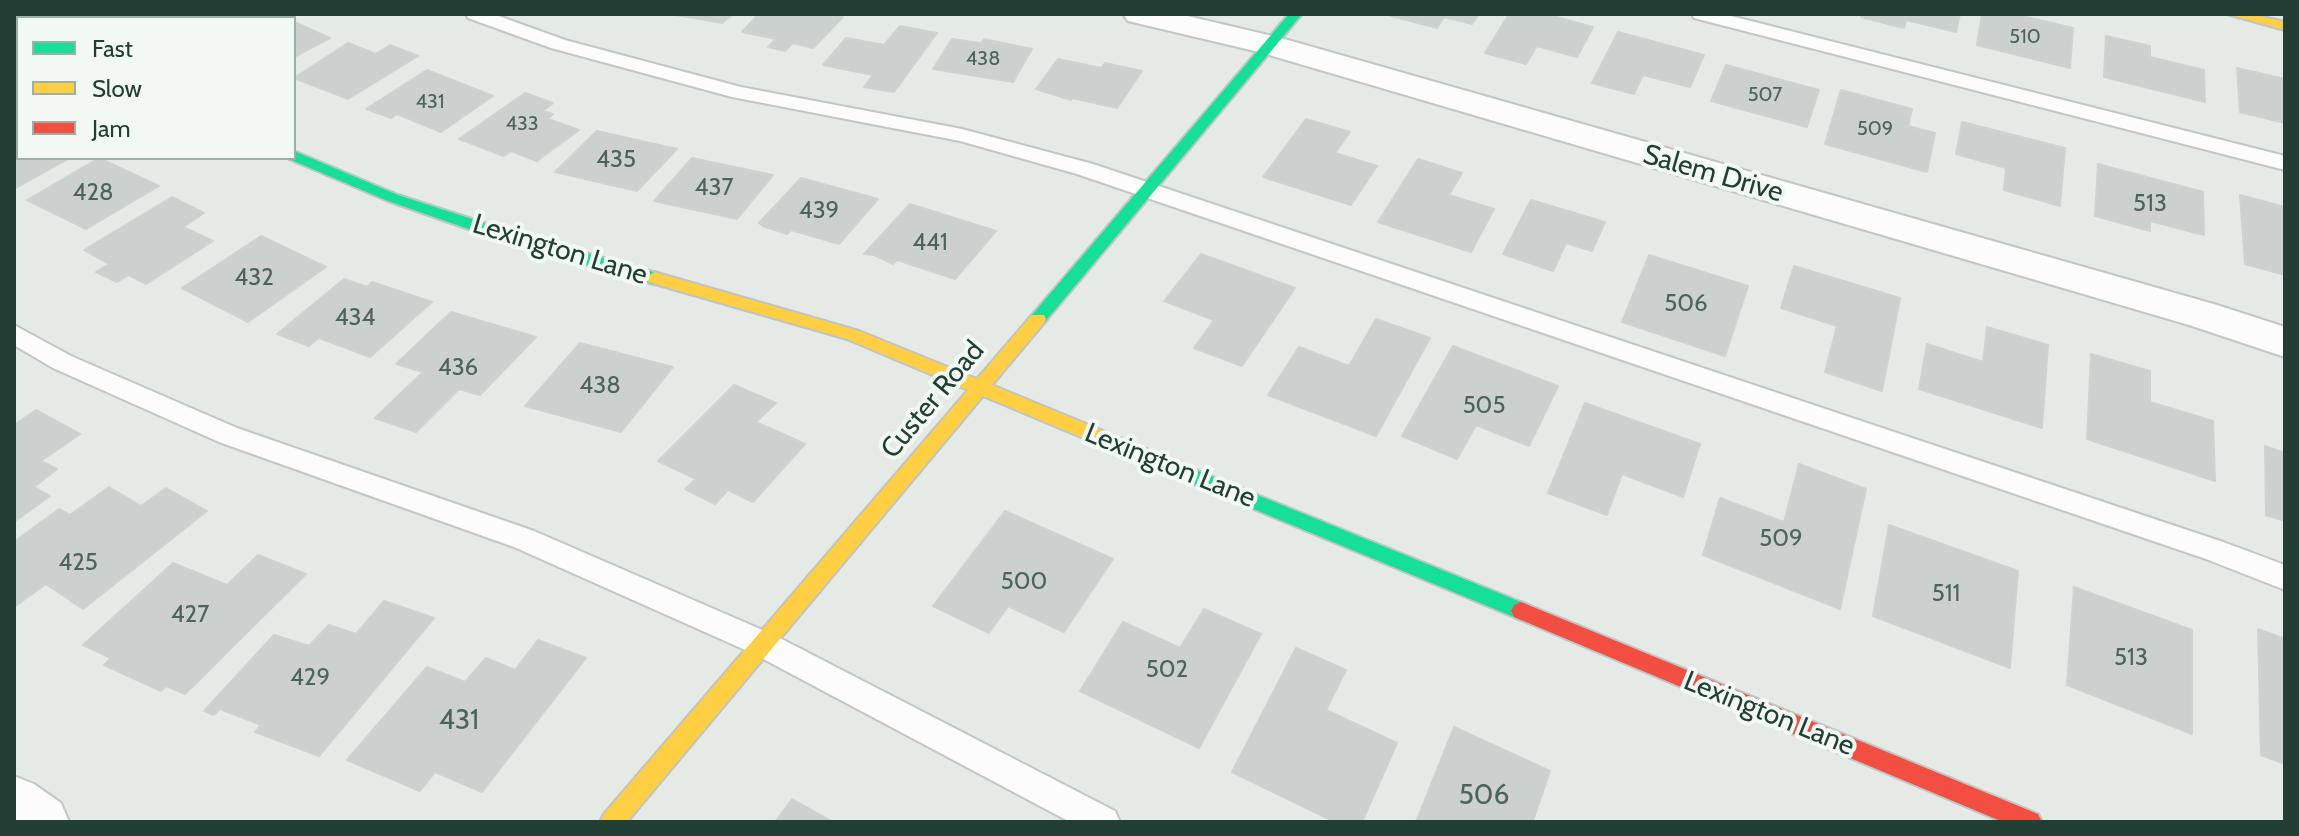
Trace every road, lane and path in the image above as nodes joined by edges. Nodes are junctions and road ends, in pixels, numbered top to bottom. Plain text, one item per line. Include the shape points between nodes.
1 (475, 14) edge
2 (1139, 14) edge
3 (1296, 14) edge
4 (1701, 14) edge
5 (2233, 14) edge
6 (2285, 26) edge
7 (1269, 45) junction
8 (296, 157) edge
9 (2285, 163) edge
10 (1147, 190) junction
11 (14, 334) edge
12 (2285, 342) edge
13 (980, 388) junction
14 (2285, 578) edge
15 (763, 644) junction
16 (14, 803) edge
17 (41, 822) edge
18 (612, 822) edge
19 (1103, 822) edge
20 (2030, 822) edge

1 - 10 lane via 558,44 739,93 962,135
2 - 7 street, Salem Drive
3 - 7 street, Custer Road
4 - 9 lane
5 - 6 street
7 - 10 street, Custer Road
7 - 12 street, Salem Drive
8 - 13 street, Lexington Lane via 393,198 506,236 853,335
10 - 13 street, Custer Road
10 - 14 lane
11 - 15 lane via 62,362 228,435 524,539
13 - 15 street, Custer Road
13 - 20 street, Lexington Lane
15 - 18 street, Custer Road
15 - 19 lane
16 - 17 street

